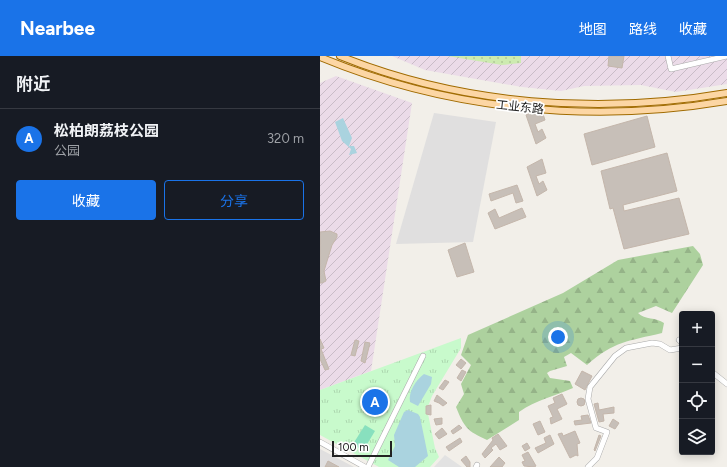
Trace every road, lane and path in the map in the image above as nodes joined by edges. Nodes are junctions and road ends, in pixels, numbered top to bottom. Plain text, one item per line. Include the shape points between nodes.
1 (320, 56) edge
2 (340, 56) edge
3 (668, 56) edge
4 (727, 56) edge
5 (727, 93) edge
6 (727, 101) edge
7 (679, 348) edge
8 (423, 356) dead end
9 (715, 374) edge
10 (727, 384) edge
11 (320, 442) edge
12 (366, 467) edge
13 (588, 467) edge

1 - 6 main road, 工业东路 via 368,75 417,89 467,100 536,109 586,112 648,111
2 - 5 main road, 工业东路 via 396,75 440,86 537,101 586,104 654,102
3 - 4 street via 670,69
7 - 13 street via 670,350 652,342 626,348 607,365 590,387 588,399 596,428 607,432 597,458
8 - 12 street
9 - 10 street
11 - 12 street

